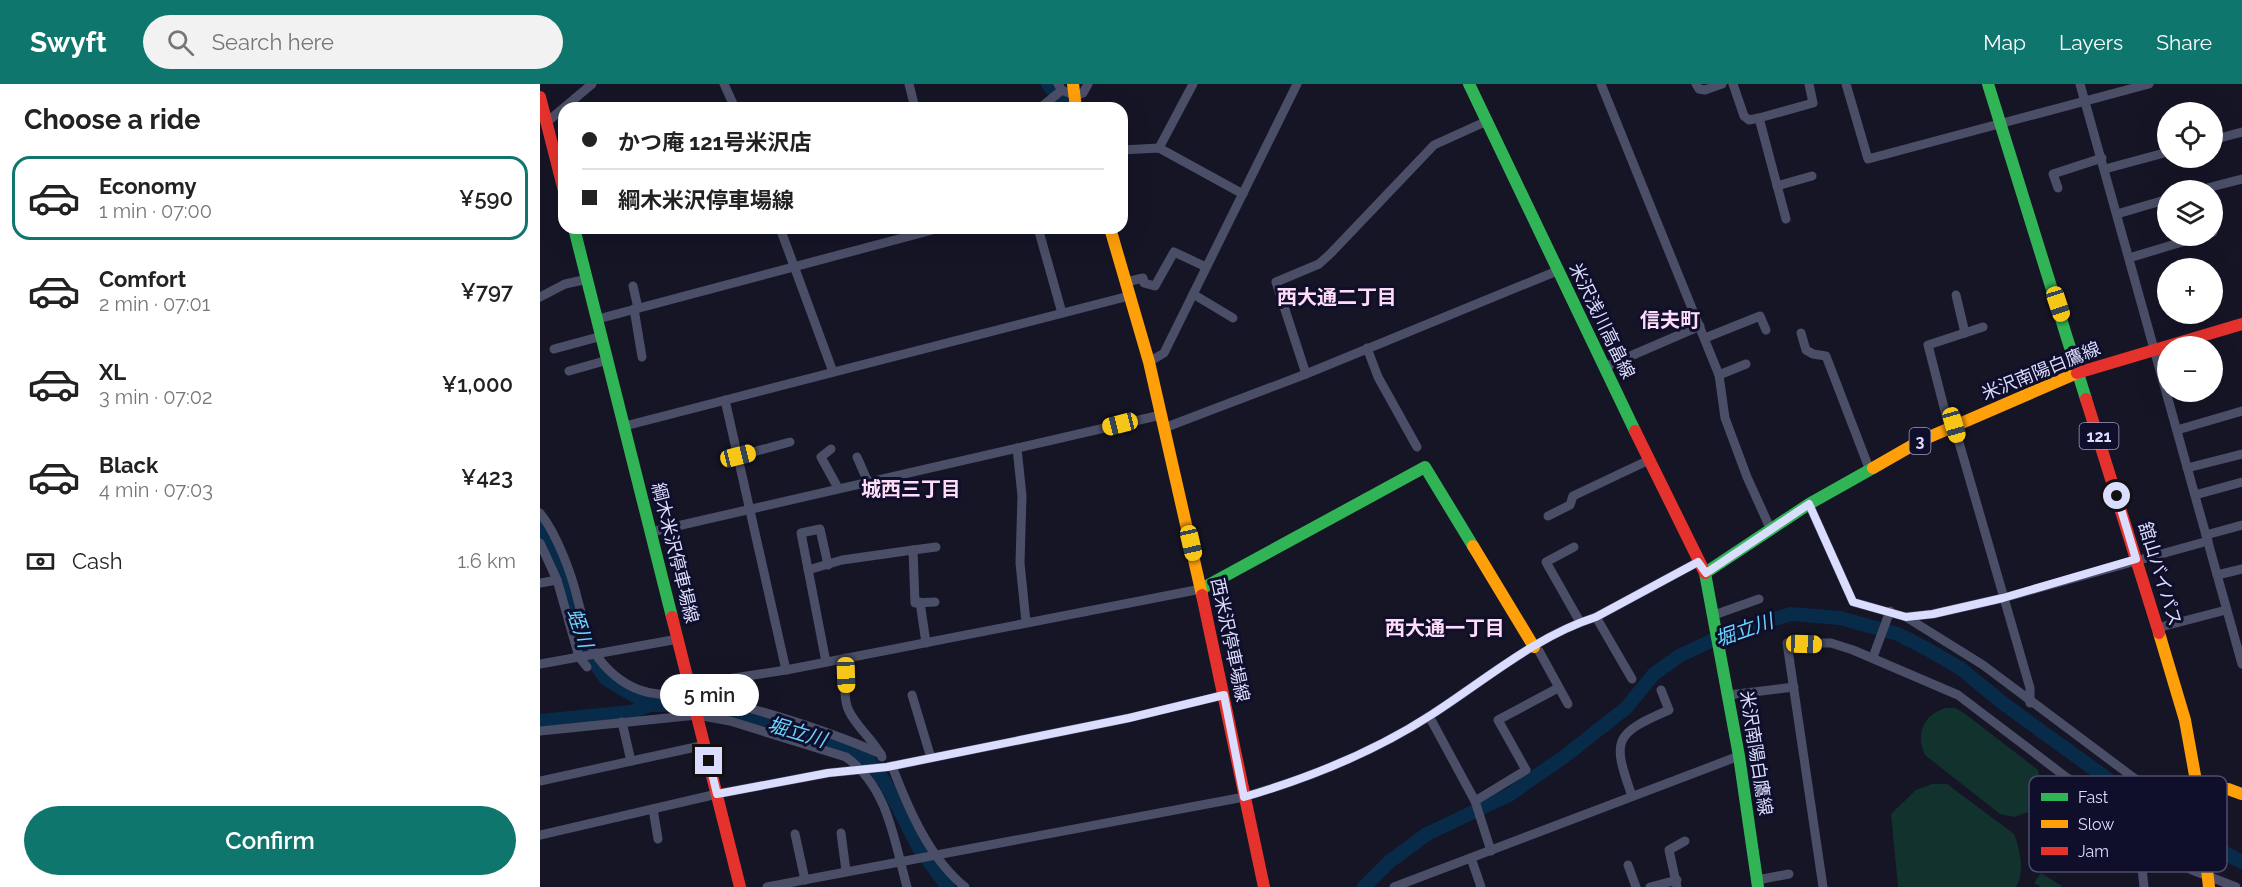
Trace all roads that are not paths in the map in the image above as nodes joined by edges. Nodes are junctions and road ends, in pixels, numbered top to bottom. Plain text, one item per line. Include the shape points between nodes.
1 (592, 84) edge
2 (724, 84) edge
3 (1088, 84) edge
4 (1193, 84) edge
5 (1297, 84) edge
6 (1469, 84) edge
7 (1600, 84) edge
8 (1695, 84) edge
9 (1722, 84) edge
10 (1733, 84) edge
11 (1809, 84) edge
12 (1846, 84) edge
13 (1988, 84) edge
14 (2080, 84) edge
15 (2149, 84) edge
16 (911, 85) edge
17 (1068, 92) edge
18 (540, 97) edge
19 (571, 102) edge
20 (732, 102) edge
21 (914, 102) edge
22 (1050, 102) edge
23 (2085, 102) junction
24 (558, 113) edge
25 (1759, 117) junction
26 (1487, 121) junction
27 (547, 122) junction
28 (2001, 125) junction
29 (2242, 132) edge
30 (2223, 137) edge
31 (1159, 148) junction
32 (1128, 150) edge
33 (2157, 155) edge
34 (2102, 158) junction
35 (558, 167) edge
36 (2105, 169) junction
37 (1812, 176) dead end
38 (2242, 178) edge
39 (2223, 183) edge
40 (1777, 186) junction
41 (2058, 188) dead end
42 (1243, 194) junction
43 (2157, 202) edge
44 (2116, 214) junction
45 (1786, 219) dead end
46 (576, 234) edge
47 (782, 234) edge
48 (917, 234) edge
49 (1040, 234) edge
50 (1112, 234) edge
51 (2169, 246) edge
52 (2129, 258) junction
53 (794, 266) junction
54 (1206, 267) junction
55 (1557, 271) junction
56 (588, 279) junction
57 (1126, 282) junction
58 (633, 286) dead end
59 (1193, 294) junction
60 (1956, 295) dead end
61 (1130, 296) junction
62 (540, 297) edge
63 (636, 308) junction
64 (1062, 313) junction
65 (1233, 318) dead end
66 (598, 320) junction
67 (2242, 324) edge
68 (1700, 326) junction
69 (1983, 327) dead end
70 (1766, 330) dead end
71 (1801, 333) dead end
72 (1965, 333) junction
73 (602, 336) junction
74 (1705, 338) junction
75 (1367, 348) junction
76 (554, 349) dead end
77 (2154, 349) junction
78 (642, 357) dead end
79 (608, 360) junction
80 (1149, 362) junction
81 (1746, 364) dead end
82 (1605, 367) junction
83 (569, 371) dead end
84 (833, 372) junction
85 (2080, 372) junction
86 (1306, 374) junction
87 (1719, 375) junction
88 (725, 400) junction
89 (2242, 411) edge
90 (1161, 415) junction
91 (625, 426) junction
92 (1952, 426) junction
93 (1164, 428) junction
94 (2177, 430) junction
95 (790, 442) dead end
96 (1417, 447) dead end
97 (831, 448) dead end
98 (1017, 448) junction
99 (2242, 454) edge
100 (738, 456) junction
101 (857, 457) dead end
102 (1649, 460) junction
103 (1869, 468) junction
104 (2187, 468) junction
105 (868, 482) junction
106 (2242, 482) edge
107 (838, 489) junction
108 (2195, 495) junction
109 (1809, 504) junction
110 (752, 510) junction
111 (540, 513) edge
112 (1548, 516) dead end
113 (2242, 525) edge
114 (1772, 530) junction
115 (651, 532) junction
116 (2207, 538) junction
117 (540, 544) edge
118 (936, 546) dead end
119 (1574, 547) dead end
120 (913, 550) junction
121 (2136, 559) junction
122 (1698, 562) junction
123 (828, 565) junction
124 (2242, 569) edge
125 (808, 570) junction
126 (1706, 573) junction
127 (2217, 575) junction
128 (557, 580) junction
129 (540, 583) edge
130 (1201, 589) junction
131 (2003, 598) junction
132 (1759, 599) dead end
133 (920, 602) junction
134 (935, 602) dead end
135 (2226, 610) junction
136 (1889, 613) junction
137 (1596, 617) junction
138 (1715, 617) junction
139 (1906, 617) junction
140 (1026, 622) junction
141 (1580, 622) junction
142 (2242, 625) edge
143 (2157, 628) junction
144 (2232, 628) junction
145 (678, 639) junction
146 (926, 643) junction
147 (1533, 647) junction
148 (594, 654) junction
149 (580, 657) junction
150 (1873, 657) junction
151 (846, 658) junction
152 (826, 662) junction
153 (540, 664) edge
154 (2242, 664) edge
155 (587, 667) dead end
156 (786, 670) junction
157 (1632, 679) dead end
158 (1794, 687) junction
159 (1558, 688) junction
160 (1661, 690) dead end
161 (691, 692) junction
162 (912, 695) dead end
163 (1224, 695) junction
164 (1729, 695) junction
165 (2030, 703) junction
166 (1568, 704) dead end
167 (697, 714) junction
168 (1429, 716) junction
169 (622, 722) junction
170 (540, 731) edge
171 (705, 745) junction
172 (881, 754) junction
173 (1739, 756) junction
174 (931, 758) junction
175 (631, 761) junction
176 (888, 767) junction
177 (862, 771) junction
178 (2065, 776) edge
179 (2133, 776) edge
180 (2195, 776) edge
181 (540, 781) edge
182 (2227, 789) edge
183 (717, 794) junction
184 (2242, 794) edge
185 (1632, 796) junction
186 (1244, 797) junction
187 (1475, 801) junction
188 (653, 809) junction
189 (841, 833) dead end
190 (795, 834) dead end
191 (540, 835) edge
192 (658, 839) dead end
193 (1685, 840) dead end
194 (1491, 851) junction
195 (936, 857) junction
196 (1471, 858) junction
197 (900, 863) junction
198 (1628, 865) dead end
199 (846, 871) junction
200 (2142, 872) edge
201 (1790, 874) dead end
202 (2208, 875) edge
203 (805, 880) junction
204 (1757, 883) edge
205 (1677, 884) edge
206 (740, 887) edge
207 (767, 887) edge
208 (907, 887) edge
209 (965, 887) edge
210 (1264, 887) edge
211 (1394, 887) edge
212 (1481, 887) edge
213 (1636, 887) edge
214 (1650, 887) edge
215 (1823, 887) edge
216 (2144, 887) edge
217 (2236, 887) edge

1 - 19 street
2 - 20 street
3 - 17 street via 1083,93
4 - 31 street
5 - 42 street
6 - 26 main road, 米沢浅川高畠線
7 - 68 street
8 - 9 street via 1705,90
10 - 25 street via 1744,116 1749,120
11 - 25 street via 1814,103
12 - 28 street via 1868,159
13 - 28 main road, 舘山バイパス / 121
14 - 23 street
15 - 23 street
16 - 21 street
17 - 22 street
18 - 27 main road
23 - 28 street
23 - 34 street
24 - 27 street
25 - 40 street
26 - 55 main road, 米沢浅川高畠線
26 - 86 street via 1434,145 1319,264 1276,282
27 - 35 main road
28 - 85 main road, 舘山バイパス / 121
29 - 30 street
31 - 32 street
31 - 42 street
33 - 36 street
34 - 36 street
34 - 41 street via 2053,174
36 - 44 street
37 - 40 street
38 - 39 street
40 - 45 street
42 - 54 street
43 - 44 street
44 - 52 street
46 - 56 main road, 綱木米沢停車場線
47 - 53 street
48 - 53 street
49 - 64 street
50 - 57 main road, 西米沢停車場線
51 - 52 street
52 - 77 street
53 - 63 street
53 - 84 street
54 - 57 street via 1174,252 1155,286 1144,283 1143,278
54 - 59 street
55 - 75 street
55 - 82 main road, 米沢浅川高畠線
56 - 62 street via 565,284
56 - 66 main road, 綱木米沢停車場線
57 - 61 main road, 西米沢停車場線
58 - 63 street
59 - 65 street
59 - 80 street via 1164,353
60 - 72 street
61 - 64 street
61 - 80 main road, 西米沢停車場線
63 - 66 street
63 - 78 street
64 - 84 street
66 - 73 main road, 綱木米沢停車場線
67 - 77 main road, 米沢南陽白鷹線 / 3
68 - 74 street
68 - 82 street
69 - 72 street
70 - 74 street via 1760,316
71 - 103 street via 1806,350 1826,356
72 - 92 street via 1928,345
73 - 76 street
73 - 79 main road, 綱木米沢停車場線
74 - 87 street
75 - 86 street
75 - 96 street
77 - 85 main road, 米沢南陽白鷹線 / 3
77 - 94 street
79 - 83 street
79 - 91 main road, 綱木米沢停車場線
80 - 90 main road, 西米沢停車場線
81 - 87 street
82 - 102 main road, 米沢浅川高畠線
84 - 88 street
85 - 92 main road, 米沢南陽白鷹線 / 3
85 - 121 main road, 舘山バイパス / 121
86 - 93 street
87 - 114 street via 1725,418 1753,493
88 - 91 street
88 - 100 street
89 - 94 street
90 - 93 main road, 西米沢停車場線
90 - 98 street
91 - 115 main road, 綱木米沢停車場線
92 - 103 main road, 米沢南陽白鷹線 / 3
92 - 131 street
93 - 130 main road, 西米沢停車場線
94 - 104 street
95 - 100 street
97 - 107 street via 821,457
98 - 105 street
98 - 140 street
99 - 104 street
100 - 110 street
101 - 105 street
102 - 112 street via 1573,496 1570,505
102 - 122 main road, 米沢浅川高畠線
103 - 109 main road, 米沢南陽白鷹線 / 3
104 - 108 street
105 - 107 street
106 - 108 street
107 - 110 street
108 - 116 street
109 - 114 main road, 米沢南陽白鷹線 / 3
109 - 136 street via 1853,602
110 - 115 street
110 - 156 street
111 - 148 street via 571,578
113 - 116 street
114 - 126 main road, 米沢南陽白鷹線 / 3
115 - 145 main road, 綱木米沢停車場線
116 - 121 street
116 - 127 street
117 - 128 street
118 - 120 street
119 - 141 street via 1546,562
120 - 123 street
120 - 133 street via 915,603
121 - 131 street
121 - 143 main road, 舘山バイパス / 121
122 - 126 main road, 米沢浅川高畠線
122 - 137 street
123 - 125 street
123 - 125 street via 820,529 801,533
124 - 127 street
125 - 152 street
126 - 138 main road, 米沢南陽白鷹線
127 - 135 street
128 - 129 street
128 - 149 street
130 - 140 street
130 - 147 main road via 1425,467
130 - 163 main road, 西米沢停車場線
131 - 139 street
131 - 165 street via 2030,688
132 - 138 street
133 - 134 street
133 - 146 street
135 - 143 street
135 - 144 street
136 - 139 street
136 - 150 street
137 - 141 street
137 - 157 street
138 - 164 main road, 米沢南陽白鷹線
139 - 165 street via 1983,666
140 - 146 street
141 - 147 street
142 - 144 street
143 - 180 main road, 舘山バイパス / 121 via 2185,720
144 - 154 street
145 - 148 street
145 - 161 main road, 綱木米沢停車場線
146 - 151 street
147 - 159 street via 1539,651
147 - 168 street
148 - 149 street
148 - 161 street via 638,690 654,695
149 - 153 street
149 - 155 street
150 - 158 street via 1832,643 1787,643
150 - 178 street via 1958,696
151 - 152 street
151 - 172 street via 848,709
152 - 156 street
156 - 161 street
158 - 164 street
158 - 215 street
159 - 166 street
159 - 187 street via 1498,720 1526,770
160 - 185 street via 1669,710 1634,725 1621,740 1619,761
161 - 167 main road, 綱木米沢停車場線
161 - 172 street via 836,735
162 - 174 street
163 - 174 street
163 - 186 main road, 西米沢停車場線
164 - 173 main road, 米沢南陽白鷹線
165 - 179 street
167 - 169 street
167 - 171 main road, 綱木米沢停車場線
167 - 177 street via 816,746 846,757
168 - 186 street via 1344,762
168 - 187 street
169 - 170 street
169 - 175 street
171 - 175 street
171 - 183 main road, 綱木米沢停車場線
172 - 176 street
173 - 185 street
173 - 204 main road, 米沢南陽白鷹線
174 - 176 street
175 - 181 street
176 - 177 street
176 - 195 street via 910,815
177 - 183 street via 828,773
177 - 197 street via 878,791
182 - 184 main road
183 - 188 street
183 - 206 main road, 綱木米沢停車場線
185 - 194 street
186 - 195 street
186 - 210 main road, 西米沢停車場線
187 - 194 street
188 - 191 street
188 - 192 street
189 - 199 street
190 - 203 street
193 - 205 street via 1669,850
194 - 196 street
195 - 197 street
195 - 209 street
196 - 211 street
196 - 212 street
197 - 199 street
197 - 208 street
198 - 213 street
199 - 203 street
200 - 216 street
201 - 204 street
202 - 217 street
203 - 207 street
205 - 214 street

